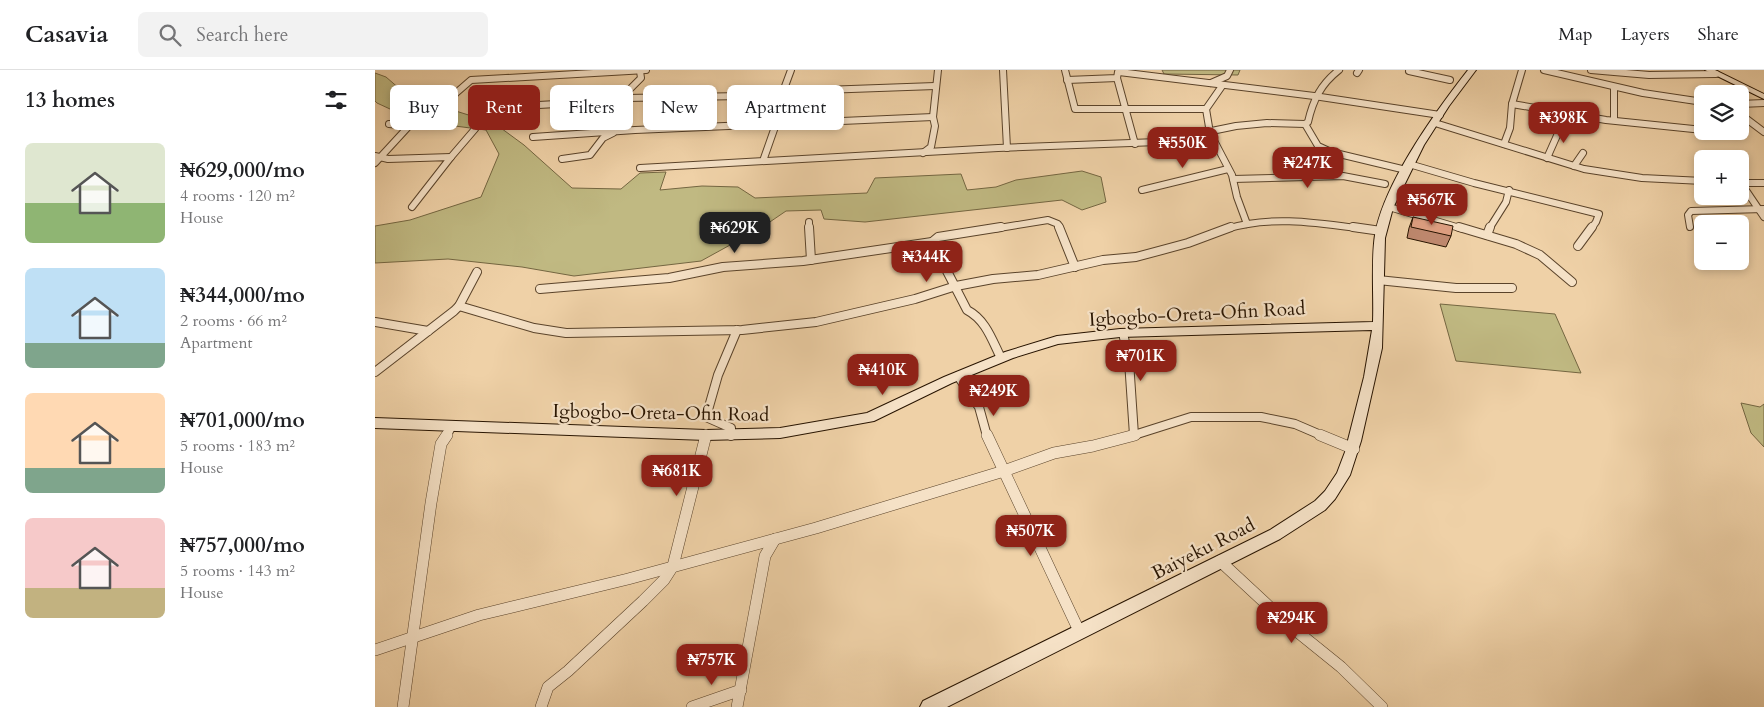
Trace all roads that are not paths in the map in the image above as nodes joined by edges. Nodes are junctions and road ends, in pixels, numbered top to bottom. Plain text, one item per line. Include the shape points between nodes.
1 (791, 70) edge
2 (938, 70) edge
3 (1003, 70) edge
4 (1065, 70) edge
5 (1230, 70) edge
6 (1329, 70) edge
7 (1338, 70) edge
8 (1408, 70) edge
9 (1472, 70) edge
10 (1522, 70) edge
11 (1544, 70) edge
12 (1582, 70) edge
13 (1591, 70) edge
14 (1596, 70) edge
15 (643, 71) edge
16 (1713, 72) edge
17 (1118, 73) edge
18 (1581, 78) junction
19 (1067, 80) junction
20 (1450, 80) dead end
21 (1208, 84) junction
22 (785, 85) edge
23 (633, 86) edge
24 (935, 86) junction
25 (1222, 86) junction
26 (1615, 87) junction
27 (844, 89) edge
28 (458, 92) edge
29 (727, 96) edge
30 (1314, 96) junction
31 (1764, 97) edge
32 (633, 98) edge
33 (1694, 100) edge
34 (1764, 103) edge
35 (1511, 104) junction
36 (1749, 104) edge
37 (1126, 109) junction
38 (1206, 109) junction
39 (933, 117) junction
40 (1438, 119) junction
41 (1614, 120) junction
42 (844, 121) edge
43 (1749, 121) edge
44 (1563, 122) dead end
45 (389, 124) dead end
46 (1305, 124) junction
47 (727, 126) edge
48 (1694, 129) edge
49 (474, 130) edge
50 (772, 130) edge
51 (616, 132) junction
52 (1764, 132) edge
53 (1210, 133) junction
54 (533, 137) dead end
55 (1135, 144) junction
56 (1505, 144) junction
57 (1007, 148) junction
58 (922, 153) junction
59 (1583, 153) dead end
60 (378, 157) edge
61 (451, 157) junction
62 (1547, 158) junction
63 (562, 159) dead end
64 (763, 161) junction
65 (375, 163) edge
66 (1574, 166) junction
67 (1407, 167) junction
68 (640, 168) dead end
69 (1228, 169) junction
70 (1233, 179) junction
71 (1694, 180) edge
72 (1749, 183) edge
73 (1764, 183) edge
74 (1385, 184) dead end
75 (1142, 190) dead end
76 (1509, 190) junction
77 (1749, 193) edge
78 (412, 206) dead end
79 (1389, 207) junction
80 (1761, 208) edge
81 (1764, 217) edge
82 (809, 222) dead end
83 (1247, 224) junction
84 (1690, 227) dead end
85 (1381, 231) junction
86 (1487, 235) junction
87 (932, 242) junction
88 (1578, 246) dead end
89 (811, 260) junction
90 (1075, 267) junction
91 (477, 272) dead end
92 (1378, 280) junction
93 (1572, 282) dead end
94 (956, 286) junction
95 (1512, 288) dead end
96 (540, 289) dead end
97 (459, 306) junction
98 (375, 322) edge
99 (1378, 326) junction
100 (737, 330) junction
101 (427, 331) junction
102 (1123, 333) junction
103 (1001, 358) junction
104 (375, 372) edge
105 (958, 376) junction
106 (375, 422) edge
107 (452, 426) junction
108 (706, 435) junction
109 (1133, 435) junction
110 (731, 436) junction
111 (1354, 449) junction
112 (1004, 471) junction
113 (775, 539) junction
114 (756, 544) junction
115 (765, 556) junction
116 (1220, 561) junction
117 (673, 566) junction
118 (1080, 633) junction
119 (413, 636) junction
120 (375, 650) edge
121 (741, 690) junction
122 (403, 707) edge
123 (541, 707) edge
124 (693, 707) edge
125 (737, 707) edge
126 (929, 707) edge
127 (1381, 707) edge

1 - 22 street
2 - 24 street
3 - 57 street
4 - 19 street
5 - 21 street via 1222,79
6 - 7 street
7 - 30 street
8 - 20 street
9 - 40 main road, Baiyeku Road
10 - 35 street
11 - 18 street
12 - 18 street
13 - 14 street
14 - 16 street via 1649,75
15 - 23 street
15 - 28 street via 471,80
16 - 31 main road
17 - 19 street
17 - 21 street
17 - 37 street
18 - 26 street
19 - 37 street via 1075,109
21 - 25 street
24 - 27 street
24 - 39 street
25 - 30 street
25 - 38 street
26 - 33 street
26 - 41 street
29 - 32 street
30 - 40 street
30 - 46 street
34 - 36 street
35 - 41 street
35 - 56 street via 1511,128
37 - 38 street
37 - 55 street
38 - 53 street
39 - 42 street
39 - 58 street via 935,126 931,147
40 - 56 street
40 - 67 main road, Baiyeku Road
41 - 48 street
43 - 52 street
44 - 62 street
45 - 60 street via 409,126
46 - 53 street via 1267,123
46 - 67 street via 1318,146 1331,152
47 - 51 street
49 - 61 street
50 - 64 street
51 - 54 street
51 - 63 street via 603,138 590,155
53 - 55 street
53 - 69 street
55 - 57 street
56 - 62 street
57 - 58 street
58 - 64 street
59 - 66 street
60 - 61 street
60 - 65 street
61 - 78 street
62 - 66 street
64 - 68 street
66 - 71 street via 1613,175
67 - 76 street
67 - 79 main road, Baiyeku Road
69 - 70 street
69 - 75 street
70 - 74 street via 1343,176
70 - 83 street
72 - 73 street
76 - 86 street via 1506,202
76 - 88 street via 1599,214 1599,219
77 - 80 street
79 - 85 main road, Baiyeku Road
79 - 86 street
80 - 81 street
80 - 84 street via 1689,212
82 - 89 street
83 - 85 street via 1283,221
83 - 90 street via 1227,228 1188,244
85 - 92 main road, Baiyeku Road
86 - 93 street via 1533,252
87 - 89 street
87 - 90 street via 938,237 992,227 1052,221 1058,224
87 - 94 street
89 - 96 street via 723,267 669,278
90 - 94 street
91 - 97 street
92 - 95 street via 1456,288
92 - 99 main road, Baiyeku Road
94 - 100 street via 815,322
94 - 103 street via 967,310 975,313 985,327
97 - 100 street via 535,328 566,333
97 - 101 street
98 - 101 street
99 - 102 main road, Igbogbo-Oreta-Ofin Road
99 - 111 main road, Baiyeku Road via 1372,371
100 - 110 street via 718,375 706,417 731,428
101 - 104 street
102 - 103 main road, Igbogbo-Oreta-Ofin Road via 1057,340
102 - 109 street via 1129,361
103 - 105 main road, Igbogbo-Oreta-Ofin Road
105 - 110 main road, Igbogbo-Oreta-Ofin Road via 869,418 780,433
105 - 112 street via 979,407 986,433
106 - 107 main road, Igbogbo-Oreta-Ofin Road
107 - 108 main road, Igbogbo-Oreta-Ofin Road
107 - 119 street via 441,444
108 - 110 main road, Igbogbo-Oreta-Ofin Road
108 - 117 street
109 - 111 street via 1191,417 1261,417 1295,424
109 - 112 street via 1054,453
111 - 116 main road, Baiyeku Road via 1332,493 1321,506
112 - 113 street
112 - 118 street
113 - 114 street
113 - 115 street
114 - 115 street
114 - 117 street
115 - 121 street
116 - 118 main road, Baiyeku Road
116 - 127 street via 1341,667
117 - 119 street via 628,580 515,605
117 - 123 street via 643,601 548,686
118 - 126 main road, Baiyeku Road
119 - 120 street
119 - 122 street
121 - 124 street
121 - 125 street

